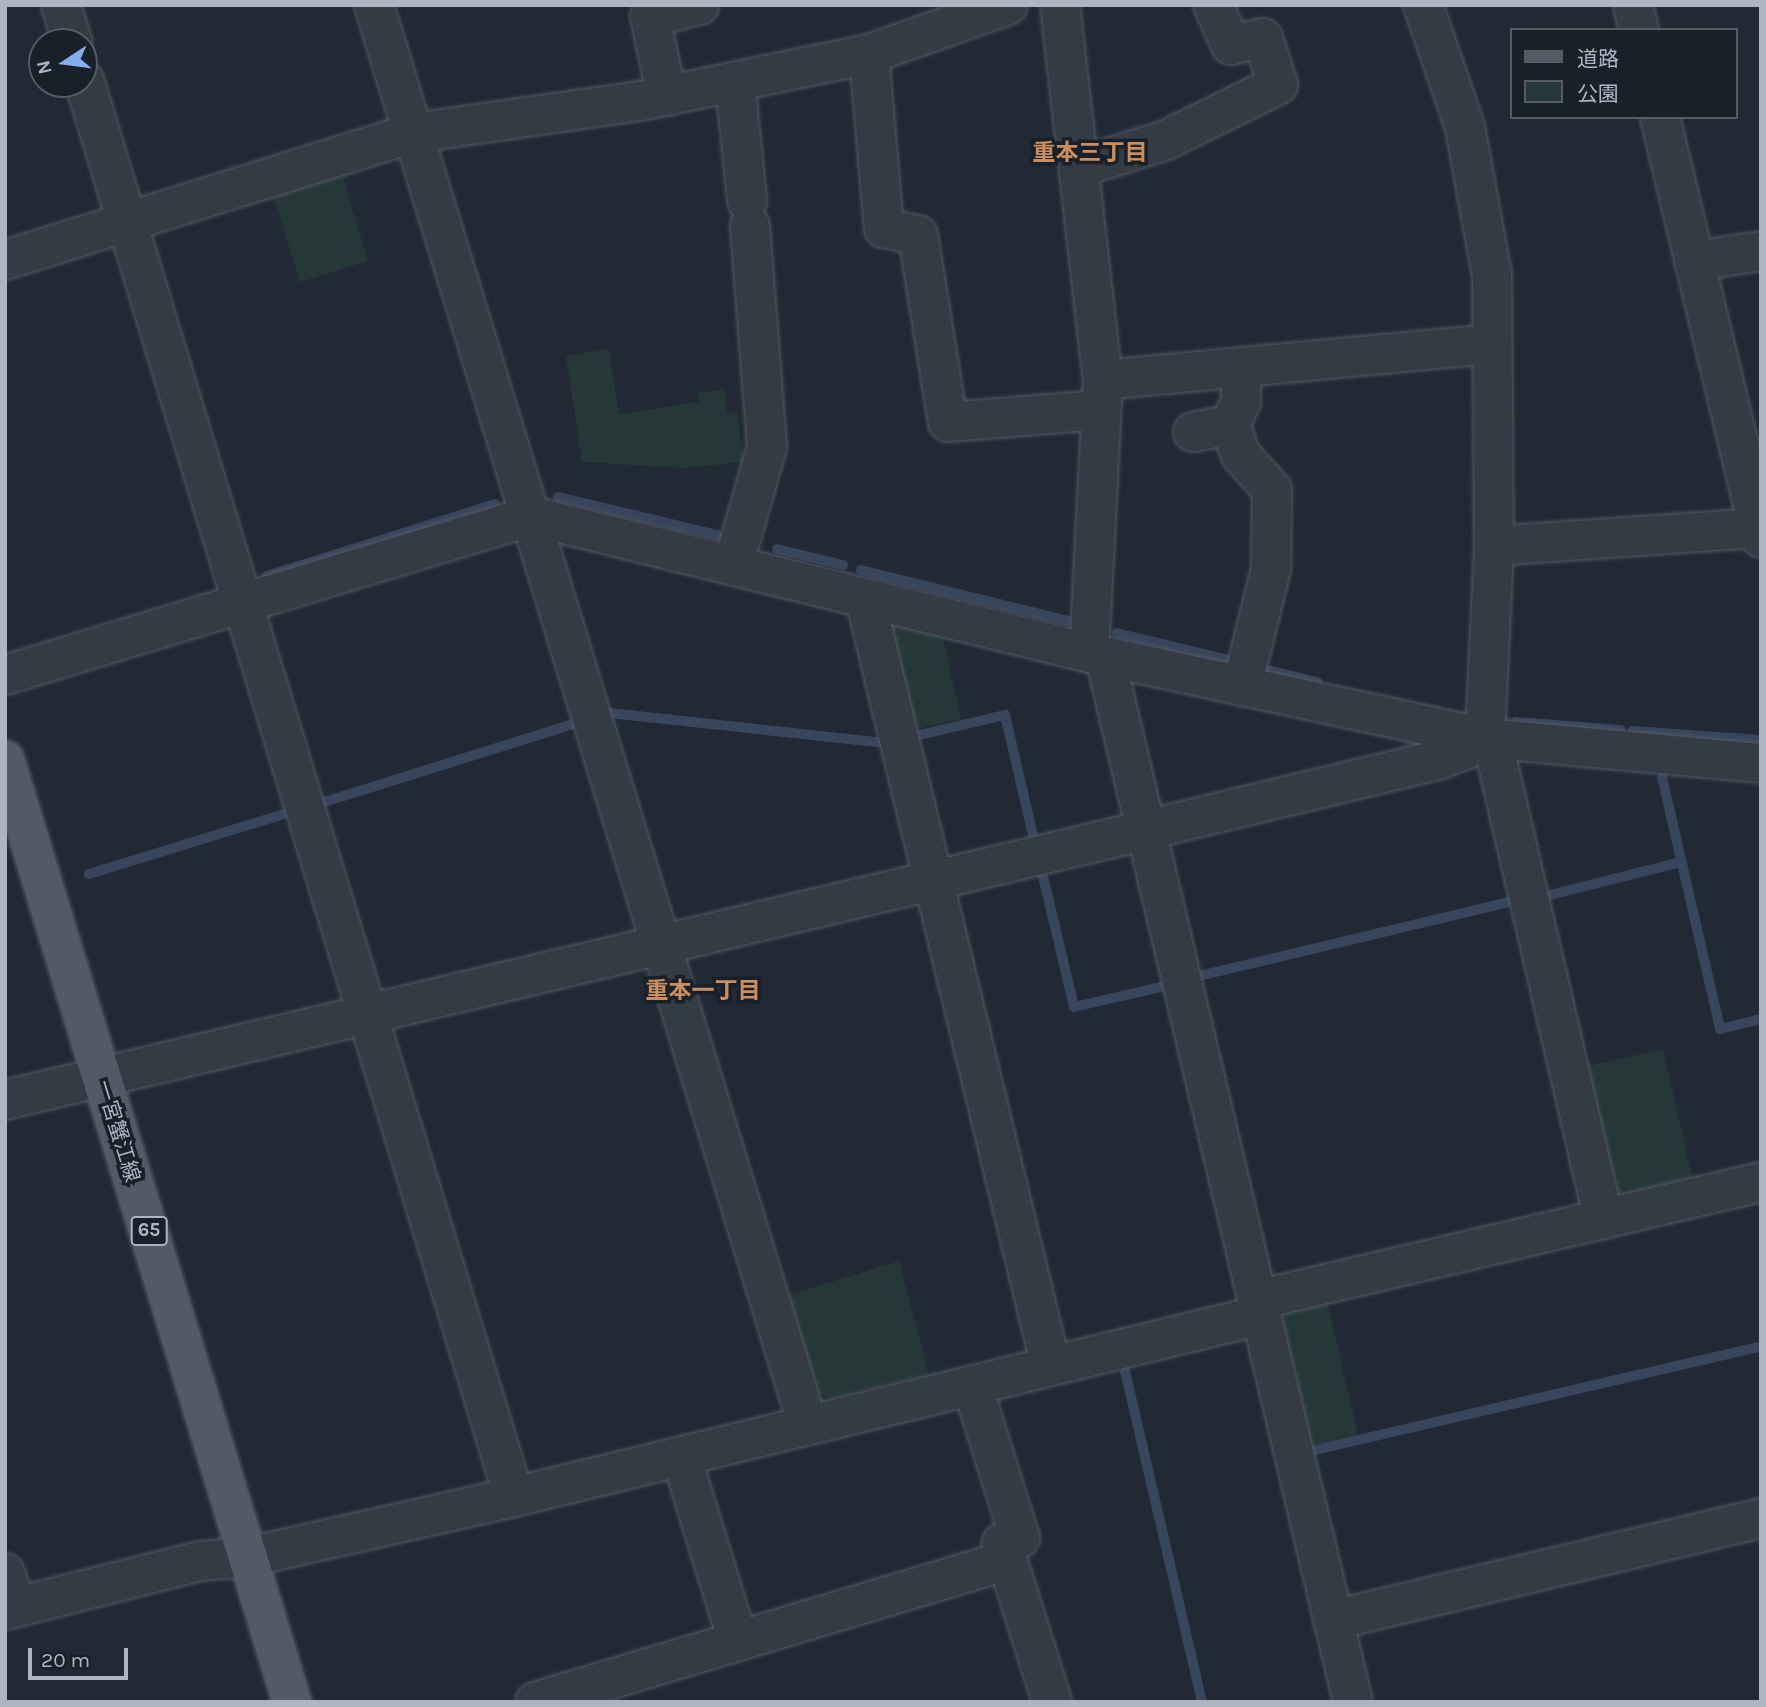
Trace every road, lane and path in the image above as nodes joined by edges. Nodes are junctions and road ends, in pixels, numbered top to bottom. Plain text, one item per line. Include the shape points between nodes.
1 (61, 5) edge
2 (374, 5) edge
3 (700, 5) edge
4 (1008, 5) edge
5 (1060, 5) edge
6 (1213, 5) edge
7 (1423, 5) edge
8 (1633, 5) edge
9 (68, 28) edge
10 (1639, 28) edge
11 (869, 54) junction
12 (735, 82) junction
13 (667, 96) junction
14 (89, 98) edge
15 (1660, 119) edge
16 (414, 133) junction
17 (1080, 167) junction
18 (127, 222) junction
19 (1761, 251) edge
20 (5, 260) edge
21 (1694, 261) junction
22 (1492, 344) junction
23 (1241, 367) junction
24 (1102, 395) junction
25 (531, 516) junction
26 (1760, 531) edge
27 (1494, 546) junction
28 (733, 566) junction
29 (865, 598) junction
30 (243, 603) junction
31 (1097, 655) junction
32 (5, 675) edge
33 (1242, 686) junction
34 (1489, 739) junction
35 (5, 760) edge
36 (1761, 763) edge
37 (1146, 830) junction
38 (933, 880) junction
39 (662, 944) junction
40 (368, 1013) junction
41 (102, 1076) junction
42 (5, 1100) edge
43 (1761, 1182) edge
44 (1604, 1219) junction
45 (1259, 1308) junction
46 (1051, 1366) junction
47 (972, 1385) junction
48 (808, 1425) junction
49 (681, 1456) junction
50 (514, 1497) junction
51 (1761, 1518) edge
52 (248, 1557) junction
53 (1007, 1560) junction
54 (9, 1597) edge
55 (1333, 1620) junction
56 (738, 1641) junction
57 (292, 1702) edge
58 (536, 1702) edge
59 (1052, 1702) edge
60 (1353, 1702) edge

1 - 9 street
2 - 16 street
3 - 13 street via 650,17
4 - 11 street
5 - 17 street
6 - 17 street via 1231,45 1263,38 1278,85 1166,140
7 - 22 street via 1465,127 1492,275
8 - 10 street
11 - 12 street
11 - 24 street via 884,228 918,235 948,422
12 - 13 street
12 - 28 street via 766,447
13 - 16 street
14 - 18 street
15 - 21 street
16 - 18 street
16 - 25 street
17 - 24 street
18 - 20 street
18 - 30 street
19 - 21 street
21 - 26 street
22 - 23 street
22 - 27 street
23 - 24 street
23 - 33 street via 1241,402 1212,428 1272,490 1271,569
24 - 31 street
25 - 28 street
25 - 30 street
25 - 39 street
26 - 27 street
27 - 34 street
28 - 29 street
29 - 31 street
29 - 38 street
30 - 32 street
30 - 40 street
31 - 33 street
31 - 37 street
33 - 34 street
34 - 36 street
34 - 37 street via 1441,759
34 - 44 street
35 - 41 main road, 一宮蟹江線 / 65
37 - 38 street
37 - 45 street
38 - 39 street
38 - 46 street
39 - 40 street
39 - 48 street
40 - 41 street
40 - 50 street
41 - 42 street
41 - 52 main road, 一宮蟹江線 / 65
43 - 44 street
44 - 45 street
45 - 46 street
45 - 55 street
46 - 47 street
47 - 48 street
47 - 53 street via 1020,1538 1002,1543
48 - 49 street
49 - 50 street
49 - 56 street
50 - 52 street
51 - 55 street
52 - 54 street via 200,1561
52 - 57 main road, 一宮蟹江線 / 65
53 - 56 street
53 - 59 street
55 - 60 street
56 - 58 street

